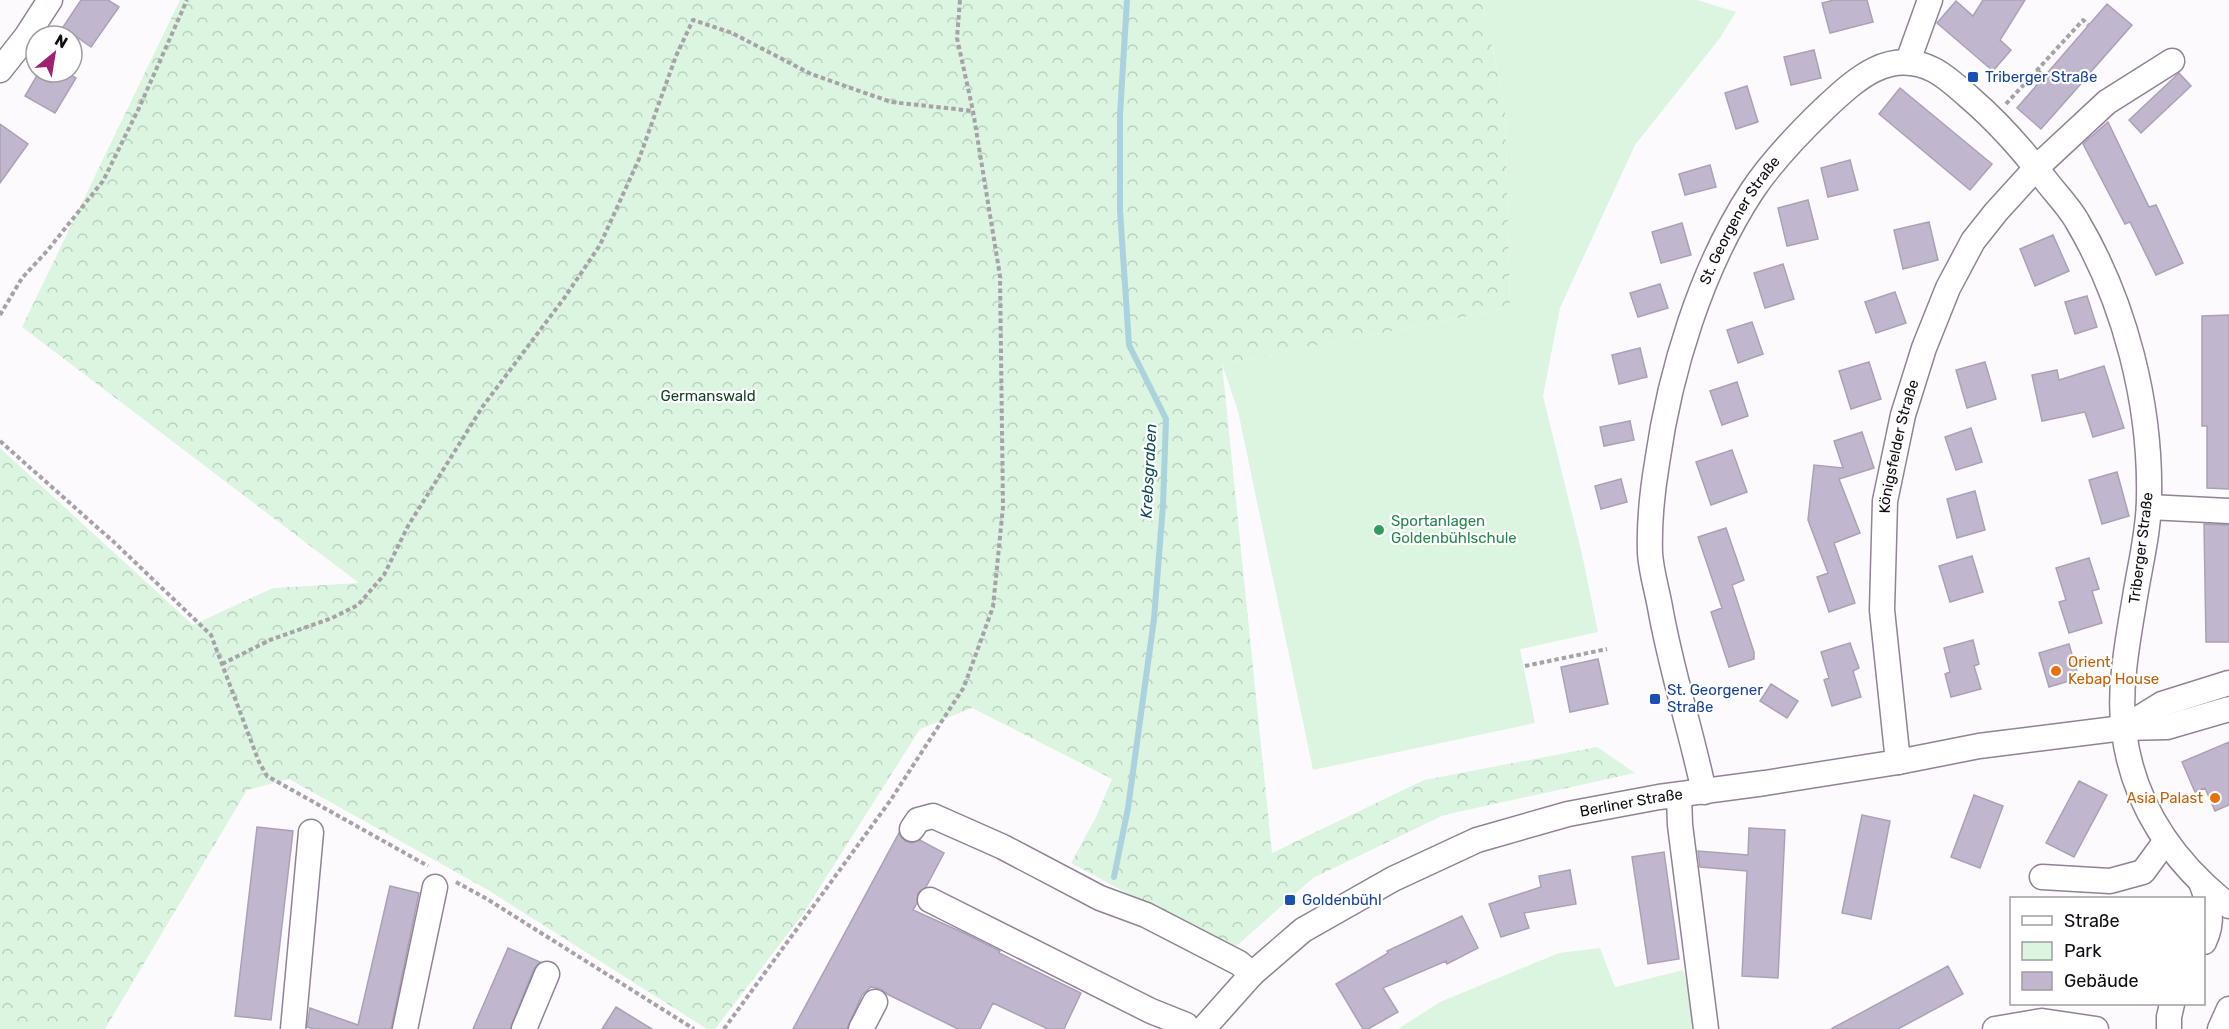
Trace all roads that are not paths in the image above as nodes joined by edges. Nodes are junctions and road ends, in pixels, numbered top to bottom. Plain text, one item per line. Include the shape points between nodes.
1 (50, 0) edge
2 (1929, 0) edge
3 (1908, 61) junction
4 (2172, 61) dead end
5 (0, 70) edge
6 (2036, 168) junction
7 (2229, 499) edge
8 (2149, 501) junction
9 (2229, 511) edge
10 (2229, 683) edge
11 (2229, 709) edge
12 (2123, 728) junction
13 (1898, 762) junction
14 (1704, 792) junction
15 (1679, 795) junction
16 (912, 829) dead end
17 (311, 832) dead end
18 (2165, 842) junction
19 (2042, 877) dead end
20 (440, 879) road end
21 (2202, 885) junction
22 (930, 900) dead end
23 (2229, 906) edge
24 (2205, 939) edge
25 (547, 974) dead end
26 (1252, 974) junction
27 (874, 1002) dead end
28 (2172, 1005) edge
29 (2229, 1009) edge
30 (1195, 1027) edge
31 (293, 1029) edge
32 (405, 1029) edge
33 (524, 1029) edge
34 (861, 1029) edge
35 (1706, 1029) edge
36 (1995, 1029) edge
37 (2096, 1029) edge
38 (2169, 1029) edge
39 (2220, 1029) edge

1 - 5 street
2 - 3 street
3 - 6 street, Triberger Straße via 1934,70 1958,87 1993,118
3 - 14 street, St. Georgener Straße via 1882,65 1851,84 1783,152 1754,189 1703,290 1676,365 1651,497 1650,555 1667,646
4 - 6 street, Königsfelder Straße via 2107,102
6 - 8 street, Triberger Straße via 2076,219 2114,297 2141,397
6 - 13 street, Königsfelder Straße via 1973,241 1948,288 1903,415 1885,501 1882,610
7 - 8 street
8 - 9 street
8 - 12 street, Triberger Straße via 2126,664
10 - 12 street, Berliner Straße via 2162,704
11 - 12 street, Berliner Straße via 2167,727
12 - 13 street, Berliner Straße via 1979,746
12 - 18 street, Triberger Straße via 2140,794
13 - 14 street, Berliner Straße
14 - 15 street, Berliner Straße
15 - 26 street, Berliner Straße via 1568,814 1478,840 1394,879 1303,930
15 - 35 street
16 - 26 street via 918,820 933,816 1003,847 1100,898 1155,920 1239,963
17 - 31 street
18 - 19 street via 2143,872 2110,881
18 - 21 street, Triberger Straße
20 - 32 street
21 - 23 street
21 - 24 street via 2211,922
22 - 30 street via 1013,935
25 - 33 street
26 - 30 street, Berliner Straße
27 - 34 street
28 - 38 street
29 - 39 street
36 - 37 street via 2042,1021

